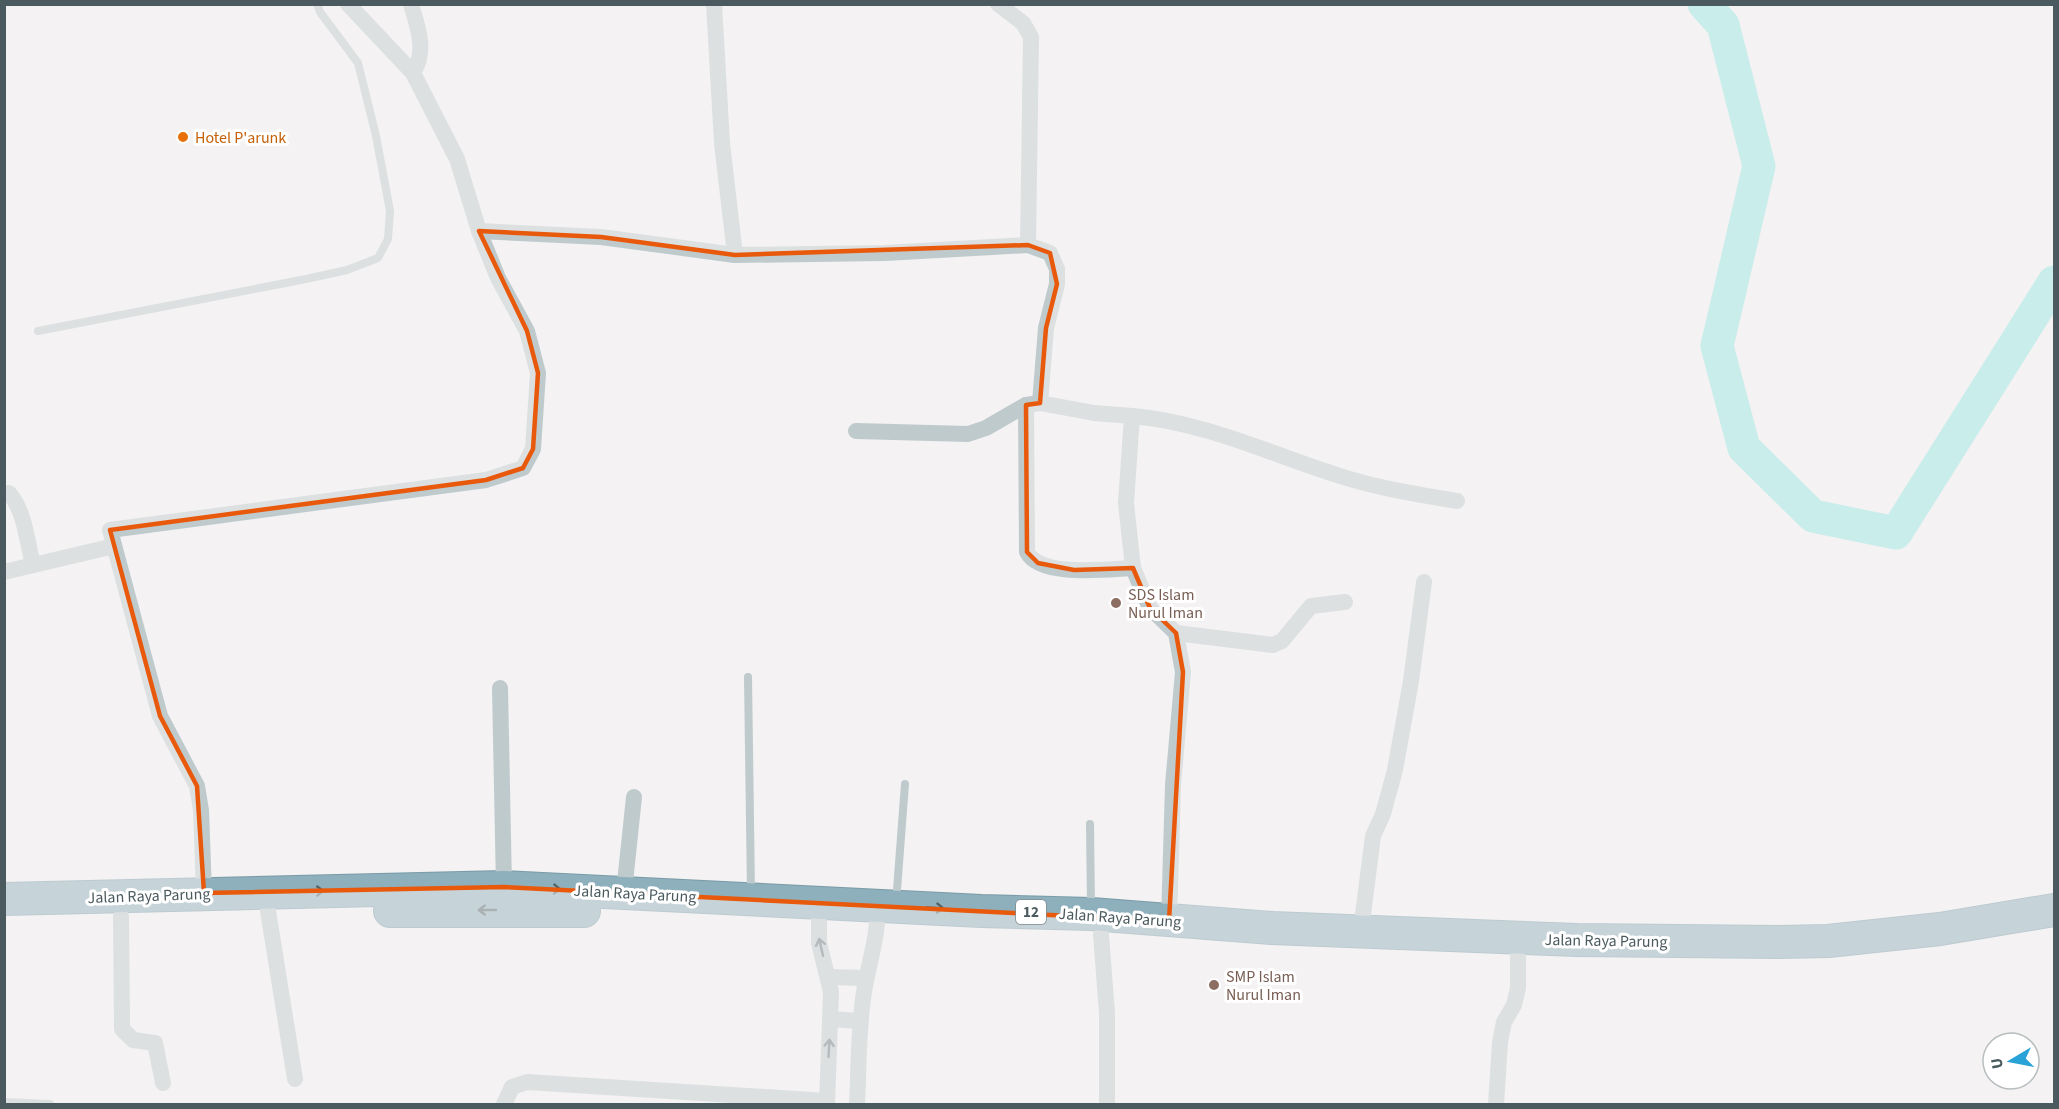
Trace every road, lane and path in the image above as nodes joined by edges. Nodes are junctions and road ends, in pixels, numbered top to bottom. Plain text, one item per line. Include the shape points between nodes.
1 (317, 4) edge
2 (348, 4) edge
3 (411, 4) edge
4 (714, 4) edge
5 (998, 4) edge
6 (413, 73) junction
7 (479, 231) junction
8 (1028, 245) junction
9 (735, 255) junction
10 (38, 331) dead end
11 (1033, 404) junction
12 (1132, 416) junction
13 (856, 431) dead end
14 (4, 493) edge
15 (1457, 501) dead end
16 (114, 546) junction
17 (33, 565) junction
18 (1133, 568) junction
19 (4, 572) edge
20 (1424, 582) dead end
21 (1345, 602) dead end
22 (1176, 633) junction
23 (748, 678) dead end
24 (501, 688) dead end
25 (905, 784) dead end
26 (634, 797) dead end
27 (1090, 824) dead end
28 (504, 887) junction
29 (624, 892) junction
30 (204, 893) junction
31 (4, 898) edge
32 (751, 898) junction
33 (2055, 910) edge
34 (268, 911) junction
35 (818, 913) junction
36 (884, 913) junction
37 (121, 916) junction
38 (4, 920) edge
39 (1168, 921) junction
40 (1096, 924) junction
41 (1361, 930) junction
42 (2055, 932) edge
43 (1414, 942) junction
44 (1518, 957) junction
45 (828, 977) junction
46 (866, 978) junction
47 (831, 1019) junction
48 (861, 1021) junction
49 (295, 1080) dead end
50 (163, 1083) dead end
51 (4, 1102) edge
52 (827, 1103) edge
53 (50, 1104) edge
54 (504, 1104) edge
55 (857, 1104) edge
56 (1107, 1104) edge
57 (1496, 1104) edge

1 - 10 lane via 358,63 376,136 390,211 388,239 378,258 306,279
2 - 6 street
3 - 6 street via 422,53
4 - 9 street via 722,143
5 - 8 street via 1023,23 1031,37
6 - 7 street via 457,159
7 - 9 street via 601,237
7 - 16 street via 498,278 527,331 538,373 533,449 523,468 476,482 110,530
8 - 9 street via 885,253
8 - 11 street via 1050,253 1057,268
11 - 12 street
11 - 13 street via 968,434
11 - 18 street via 1030,558 1046,566 1074,570
12 - 15 street via 1167,419 1336,475
12 - 18 street via 1126,503
14 - 17 street via 14,498
16 - 17 street
16 - 30 street via 160,716 197,786
17 - 19 street
18 - 22 street via 1150,608
20 - 41 street via 1395,770 1373,836
21 - 22 street via 1311,606 1282,641 1273,645
22 - 39 street via 1183,672 1173,785
23 - 32 lane
24 - 28 street
25 - 36 lane
26 - 29 street
27 - 40 lane
28 -> 29 highway, Jalan Raya Parung / 12
30 -> 28 highway, Jalan Raya Parung / 12
29 - 32 highway, Jalan Raya Parung / 12
30 - 31 highway, Jalan Raya Parung / 12
32 - 35 highway, Jalan Raya Parung / 12
33 - 43 highway, Jalan Raya Parung / 12 via 1940,929 1828,941
35 -> 34 highway, Jalan Raya Parung / 12
34 - 37 highway, Jalan Raya Parung / 12
34 - 49 street
35 - 36 highway, Jalan Raya Parung / 12
45 -> 35 street via 819,943
36 - 40 highway, Jalan Raya Parung / 12
36 - 46 street
37 - 38 highway, Jalan Raya Parung / 12
37 - 50 street via 122,1029 133,1040 155,1043
39 - 40 highway, Jalan Raya Parung / 12
39 - 41 highway, Jalan Raya Parung / 12
40 - 43 highway, Jalan Raya Parung / 12
40 - 56 street via 1107,1013
41 - 43 highway, Jalan Raya Parung / 12
42 - 44 highway, Jalan Raya Parung / 12 via 1790,961 1628,962
43 - 44 highway, Jalan Raya Parung / 12
44 - 57 street via 1518,988 1500,1042
45 - 46 street
45 - 47 street
46 - 48 street
47 - 48 street
52 -> 47 street
48 - 55 street
51 - 53 lane
52 - 54 street via 526,1082 512,1087

